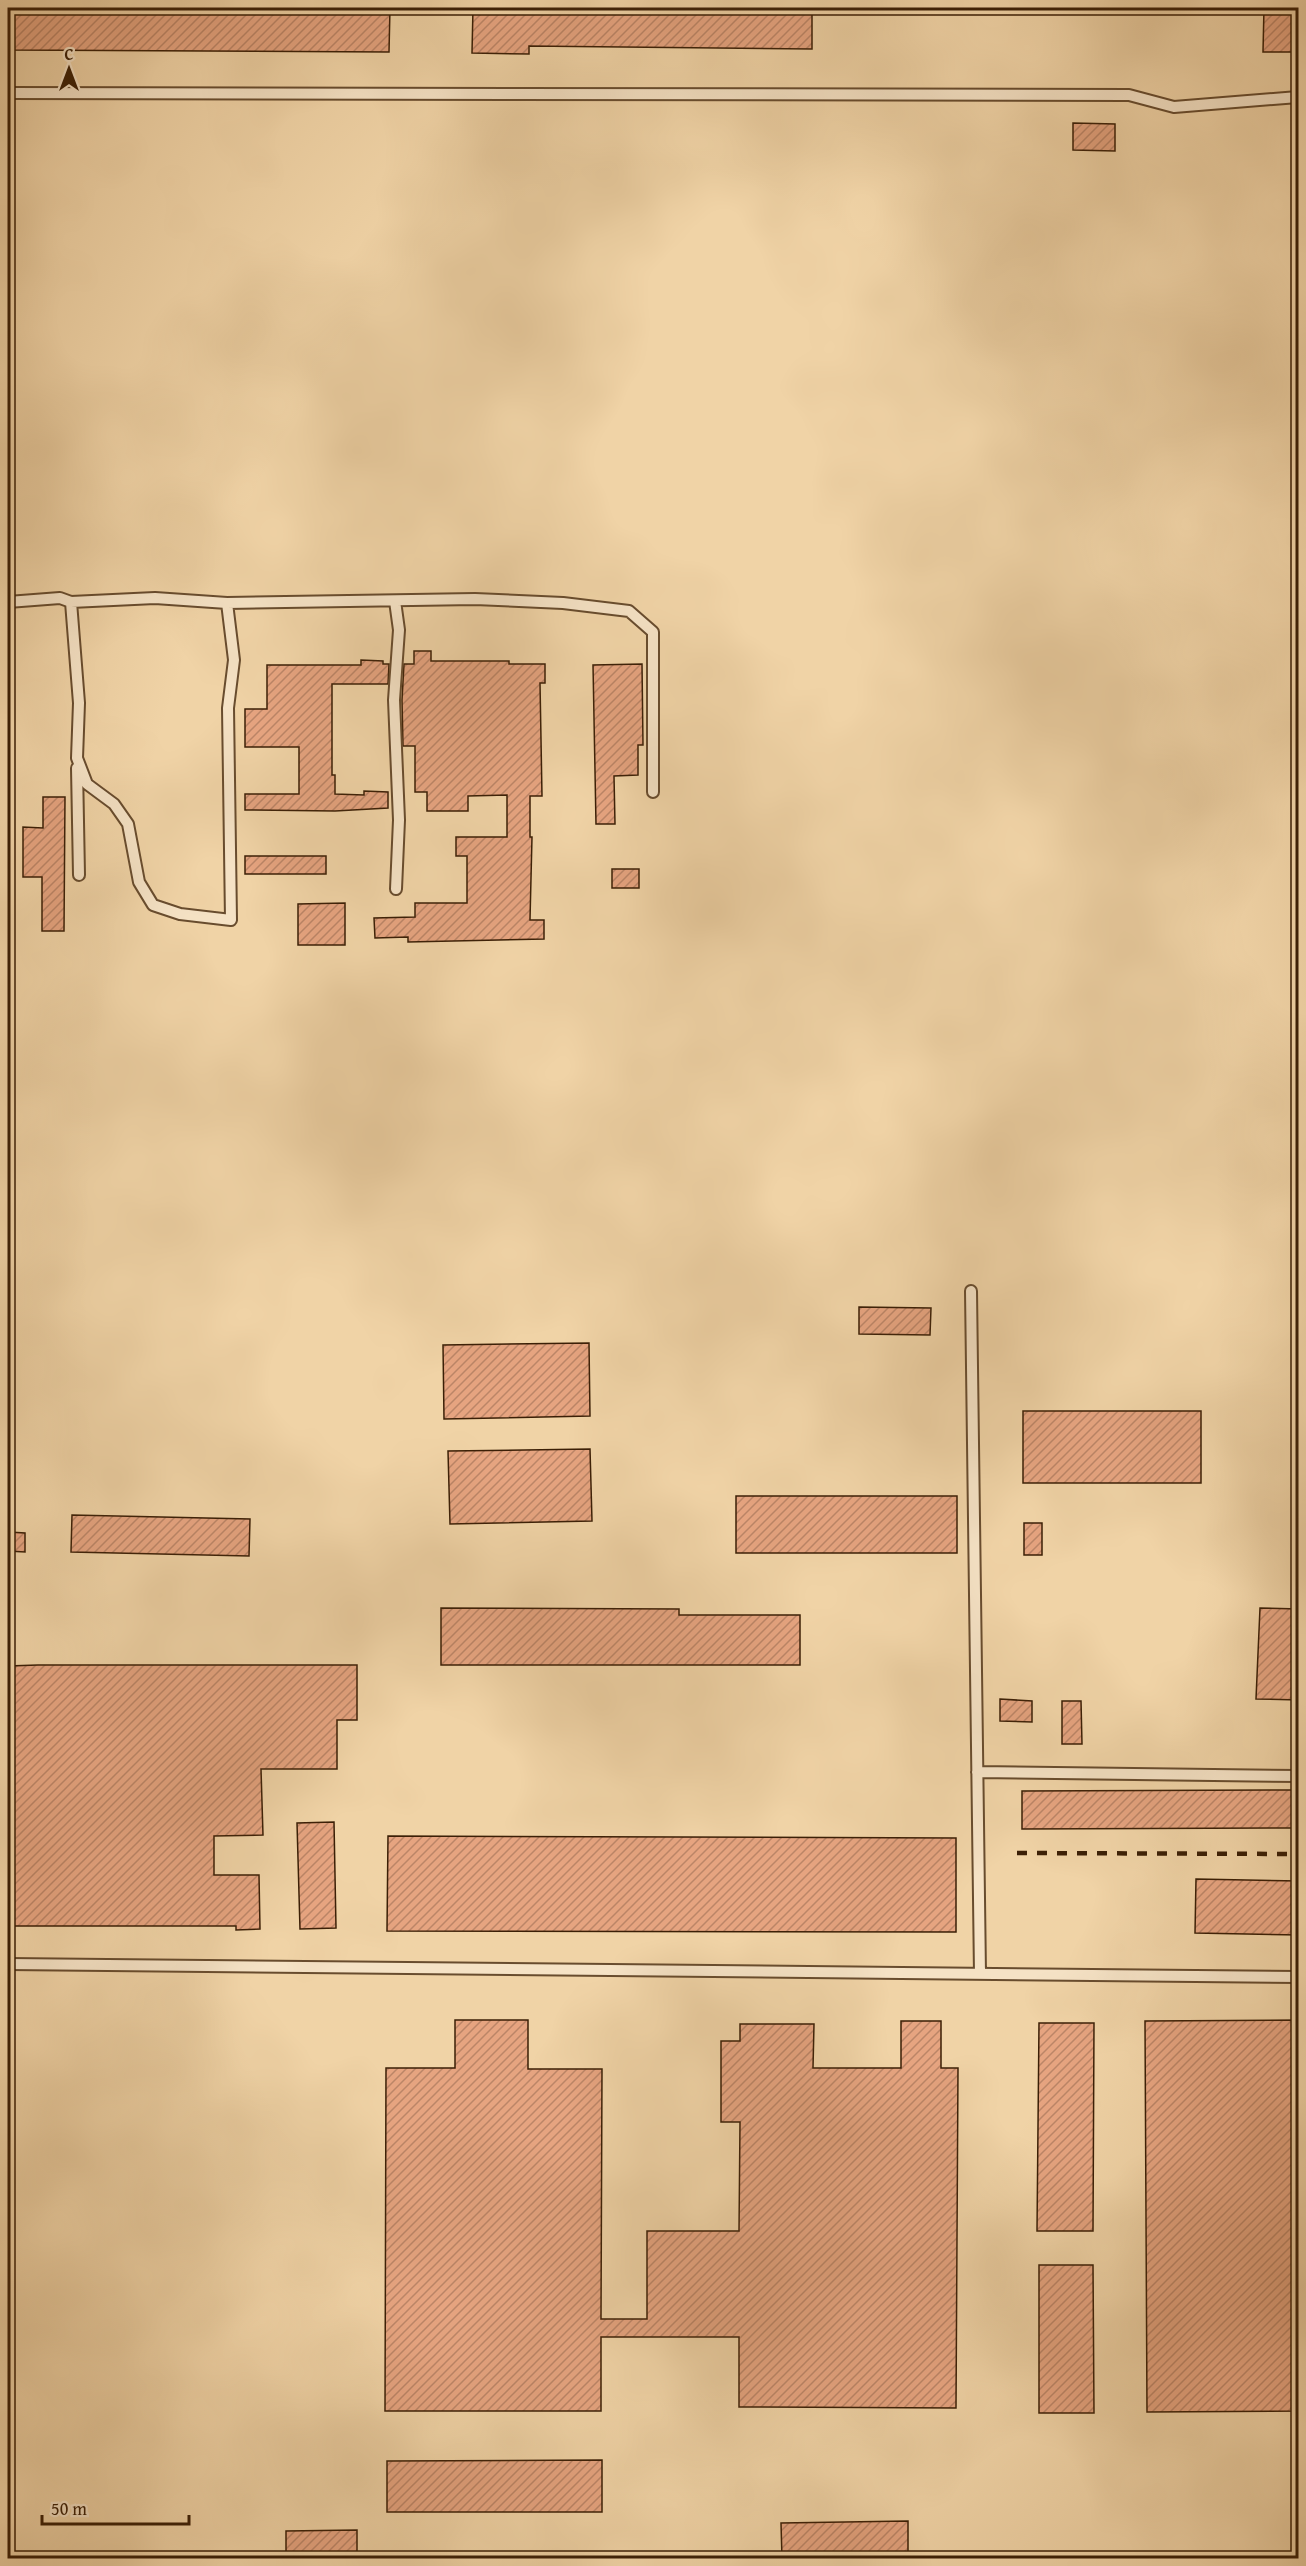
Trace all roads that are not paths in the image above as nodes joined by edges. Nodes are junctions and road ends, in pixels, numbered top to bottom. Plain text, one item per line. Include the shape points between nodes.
1 (8, 93) edge
2 (1299, 97) edge
3 (395, 601) junction
4 (8, 602) edge
5 (71, 603) junction
6 (227, 603) junction
7 (77, 759) junction
8 (653, 792) dead end
9 (79, 874) dead end
10 (396, 889) dead end
11 (971, 1291) dead end
12 (977, 1772) junction
13 (1299, 1776) edge
14 (8, 1964) edge
15 (980, 1974) junction
16 (1299, 1977) edge

1 - 2 lane via 1129,95 1174,107
3 - 6 lane
3 - 8 lane via 563,603 629,611 653,632
3 - 10 lane via 399,630 394,700 399,820
4 - 5 lane via 60,598
5 - 6 lane via 155,598
5 - 7 lane via 79,703
6 - 7 lane via 234,660 228,708 231,920 180,914 153,905 139,882 128,824 114,804 87,784
7 - 9 lane
11 - 12 lane
12 - 13 lane
12 - 15 lane
14 - 15 lane
15 - 16 lane

